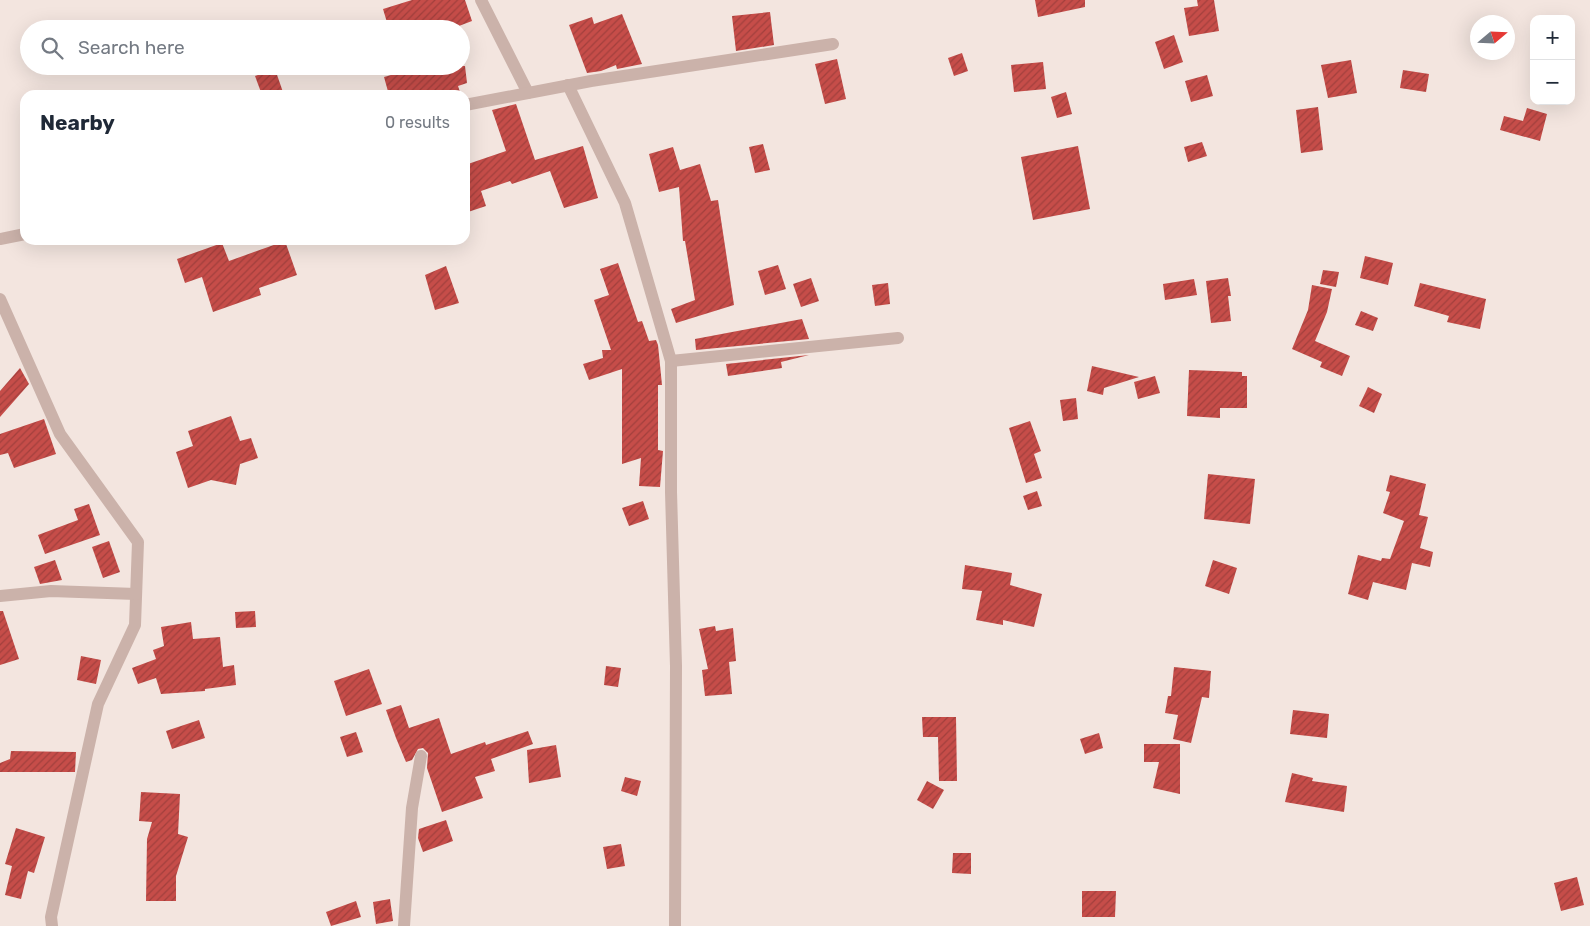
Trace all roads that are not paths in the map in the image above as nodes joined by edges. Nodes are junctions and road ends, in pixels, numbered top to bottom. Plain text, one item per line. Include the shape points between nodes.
1 (481, 0) edge
2 (833, 44) dead end
3 (568, 85) junction
4 (528, 93) junction
5 (470, 104) edge
6 (20, 235) edge
7 (0, 239) edge
8 (0, 299) edge
9 (898, 338) dead end
10 (671, 361) junction
11 (136, 594) junction
12 (0, 596) edge
13 (421, 756) dead end
14 (52, 926) edge
15 (404, 926) edge
16 (675, 926) edge

1 - 4 street
2 - 3 street
3 - 4 street
3 - 10 street via 625,203
4 - 5 street
6 - 7 street
8 - 11 street via 60,434 138,542
9 - 10 street
10 - 16 street via 676,666
11 - 12 street via 51,591
11 - 14 street via 135,625 98,704 51,917
13 - 15 street via 412,808

